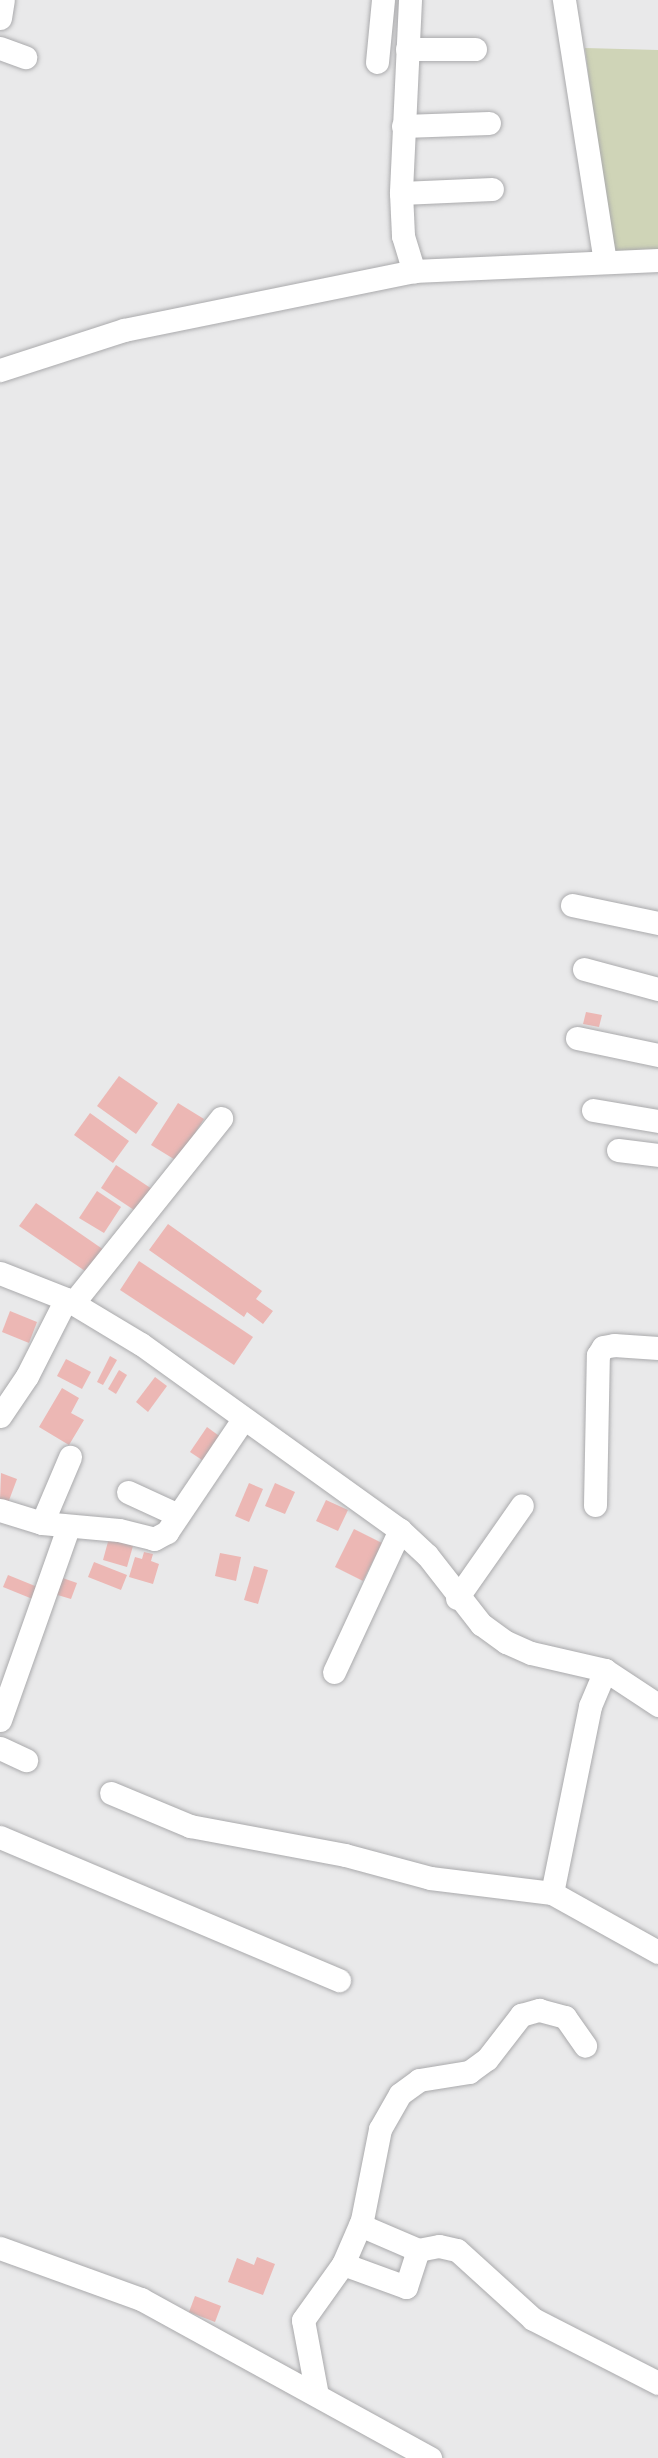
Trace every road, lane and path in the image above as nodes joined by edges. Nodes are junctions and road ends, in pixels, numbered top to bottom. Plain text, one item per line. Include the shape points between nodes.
1 (3, 0) edge
2 (383, 0) edge
3 (410, 0) edge
4 (564, 0) edge
5 (0, 18) edge
6 (0, 48) edge
7 (407, 49) junction
8 (475, 49) dead end
9 (25, 57) dead end
10 (377, 62) dead end
11 (489, 123) dead end
12 (403, 126) junction
13 (492, 188) dead end
14 (401, 193) junction
15 (658, 260) edge
16 (605, 261) junction
17 (414, 271) junction
18 (0, 370) edge
19 (572, 905) dead end
20 (658, 923) edge
21 (584, 969) dead end
22 (658, 989) edge
23 (578, 1038) dead end
24 (658, 1055) edge
25 (593, 1110) dead end
26 (221, 1118) dead end
27 (658, 1121) edge
28 (618, 1150) dead end
29 (658, 1155) edge
30 (0, 1273) edge
31 (70, 1301) junction
32 (658, 1348) edge
33 (0, 1416) edge
34 (242, 1421) junction
35 (70, 1457) dead end
36 (128, 1492) dead end
37 (522, 1505) dead end
38 (595, 1505) dead end
39 (0, 1510) edge
40 (178, 1515) junction
41 (42, 1523) junction
42 (68, 1528) junction
43 (400, 1530) junction
44 (457, 1598) junction
45 (605, 1670) junction
46 (334, 1672) dead end
47 (658, 1705) edge
48 (3, 1711) edge
49 (0, 1748) edge
50 (26, 1760) dead end
51 (111, 1793) dead end
52 (0, 1837) edge
53 (552, 1893) junction
54 (658, 1952) edge
55 (339, 1980) dead end
56 (585, 2046) dead end
57 (360, 2225) junction
58 (0, 2248) edge
59 (418, 2250) junction
60 (343, 2264) junction
61 (658, 2384) edge
62 (317, 2395) junction
63 (430, 2458) edge

1 - 5 street
2 - 10 street
3 - 7 street
4 - 16 street
6 - 9 street
7 - 8 street
7 - 12 street
11 - 12 street
12 - 14 street
13 - 14 street
14 - 17 street via 403,236
15 - 16 street
16 - 17 street
17 - 18 street via 124,330
19 - 20 street
21 - 22 street
23 - 24 street
25 - 27 street
26 - 31 street
28 - 29 street
30 - 31 street
31 - 33 street
31 - 34 street via 141,1344
32 - 38 street via 614,1345 603,1347 598,1356
34 - 40 street
34 - 43 street
35 - 41 street
36 - 40 street
37 - 44 street
39 - 41 street
40 - 42 street via 163,1536 154,1539 119,1530
41 - 42 street
42 - 48 street
43 - 44 street via 427,1555
43 - 46 street
44 - 45 street via 506,1642 531,1653
45 - 47 street
45 - 53 street via 590,1706
49 - 50 street
51 - 53 street via 190,1826 345,1855 407,1872
52 - 55 street
53 - 54 street
56 - 57 street via 565,2017 539,2010 520,2015 487,2059 469,2072 419,2080 400,2094 380,2129
57 - 59 street
57 - 60 street
58 - 62 street via 141,2298
59 - 60 street via 406,2287
59 - 61 street via 439,2246 457,2250 533,2319
60 - 62 street via 303,2320
62 - 63 street

